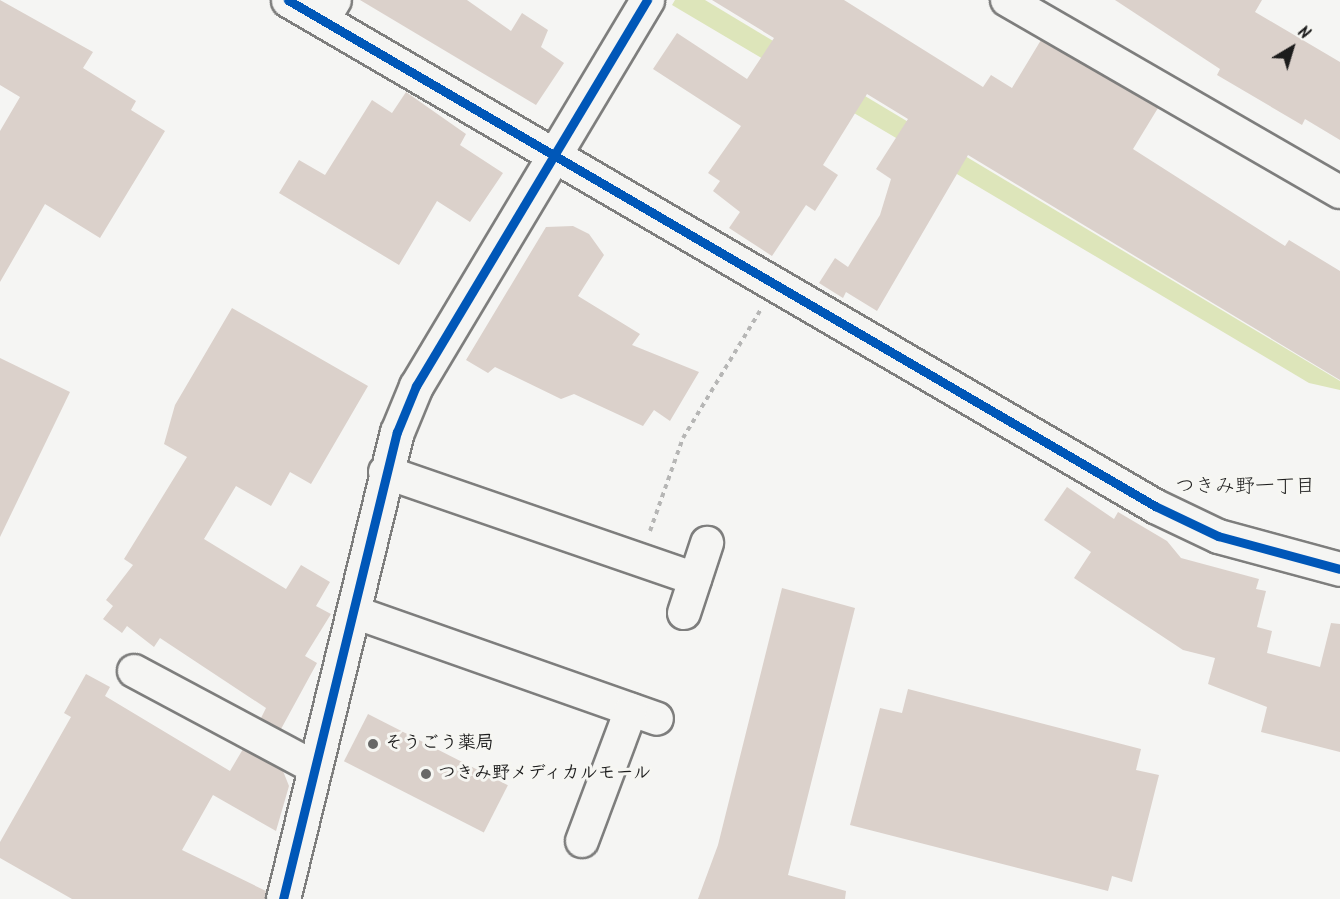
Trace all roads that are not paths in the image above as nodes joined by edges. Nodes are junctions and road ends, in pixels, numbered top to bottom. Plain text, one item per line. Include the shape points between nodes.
1 (288, 0) edge
2 (647, 0) edge
3 (1008, 0) edge
4 (329, 10) edge
5 (554, 157) junction
6 (1340, 192) edge
7 (385, 472) junction
8 (707, 543) dead end
9 (1340, 569) edge
10 (695, 579) junction
11 (354, 612) junction
12 (684, 613) dead end
13 (134, 671) dead end
14 (316, 768) junction
15 (582, 841) dead end
16 (283, 899) edge

1 - 4 street
2 - 5 street
3 - 6 street
4 - 5 street
5 - 7 street via 416,386
5 - 9 street via 1155,506 1218,536
7 - 10 street via 547,514 640,560
7 - 11 street
8 - 10 street
10 - 12 street
11 - 14 street
11 - 15 street via 504,678 644,714 616,786
13 - 14 street
14 - 16 street

